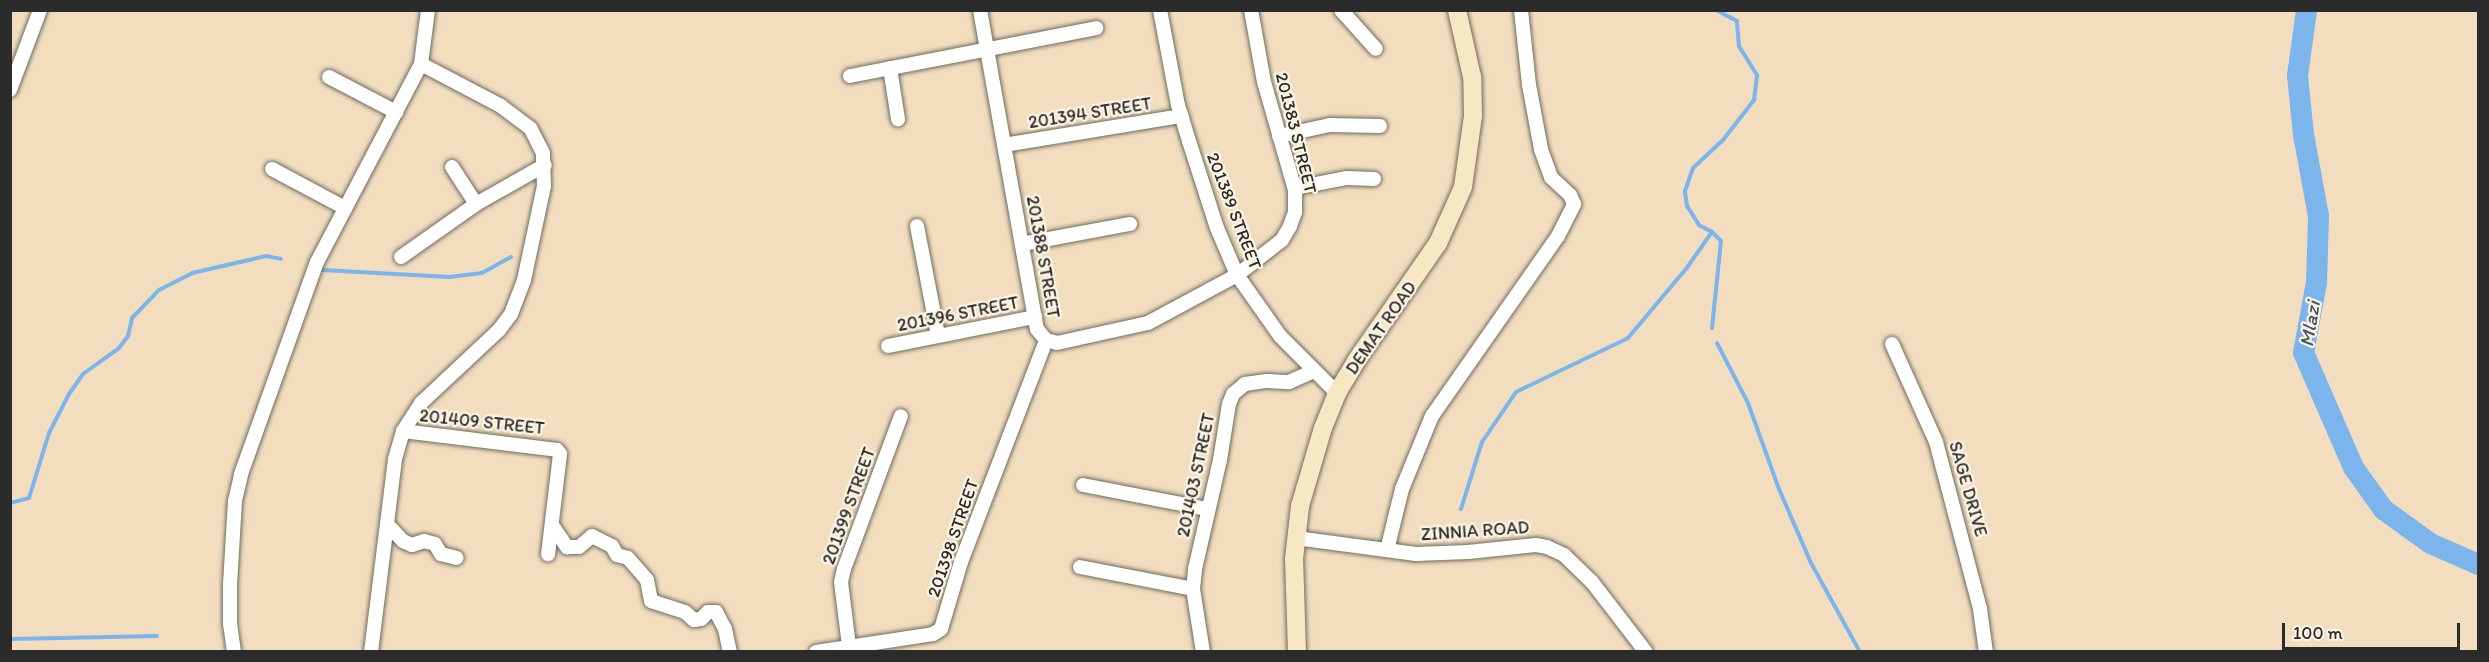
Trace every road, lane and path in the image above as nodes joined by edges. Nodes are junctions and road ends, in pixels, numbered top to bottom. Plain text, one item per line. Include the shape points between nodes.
1 (39, 10) edge
2 (428, 10) edge
3 (980, 10) edge
4 (1160, 10) edge
5 (1251, 10) edge
6 (1341, 10) edge
7 (1457, 10) edge
8 (1521, 10) edge
9 (1096, 28) dead end
10 (987, 47) junction
11 (1376, 49) dead end
12 (421, 64) junction
13 (891, 68) junction
14 (850, 76) dead end
15 (329, 77) dead end
16 (10, 90) edge
17 (396, 112) junction
18 (1182, 116) junction
19 (898, 118) dead end
20 (1380, 126) dead end
21 (1279, 136) junction
22 (1004, 145) junction
23 (545, 165) junction
24 (452, 167) dead end
25 (272, 169) dead end
26 (1374, 179) dead end
27 (1295, 188) junction
28 (476, 204) junction
29 (345, 208) junction
30 (1130, 224) dead end
31 (917, 226) dead end
32 (1022, 244) junction
33 (401, 257) dead end
34 (1237, 275) junction
35 (1035, 317) junction
36 (938, 335) junction
37 (1046, 340) junction
38 (1892, 344) dead end
39 (888, 346) dead end
40 (1314, 371) junction
41 (1337, 393) junction
42 (901, 416) dead end
43 (404, 431) junction
44 (1083, 485) dead end
45 (1208, 509) junction
46 (387, 524) junction
47 (552, 525) junction
48 (1296, 538) junction
49 (1387, 550) junction
50 (548, 554) dead end
51 (457, 558) dead end
52 (1080, 567) dead end
53 (1193, 589) junction
54 (849, 646) junction
55 (234, 651) edge
56 (371, 651) edge
57 (730, 651) edge
58 (816, 651) edge
59 (1203, 651) edge
60 (1297, 651) edge
61 (1646, 651) edge
62 (1986, 651) edge

1 - 16 street
2 - 12 street
3 - 10 street, 201388 STREET
4 - 18 street, 201389 STREET
5 - 21 street, 201383 STREET
6 - 11 street
7 - 41 street, DEMAT ROAD via 1472,77 1473,116 1463,187 1430,257
8 - 49 street via 1541,149 1551,177 1574,204 1558,236 1432,416 1401,489
9 - 10 street
10 - 13 street
10 - 22 street, 201388 STREET
12 - 17 street
12 - 23 street via 519,118 537,139
13 - 14 street
13 - 19 street
15 - 17 street
17 - 29 street
18 - 22 street, 201394 STREET
18 - 34 street, 201389 STREET
20 - 21 street via 1330,126
21 - 27 street, 201383 STREET
22 - 32 street, 201388 STREET
23 - 28 street
23 - 43 street via 524,280 511,314 421,403
24 - 28 street
25 - 29 street
26 - 27 street via 1347,178
27 - 34 street, 201383 STREET via 1295,212 1282,240
28 - 33 street
29 - 55 street via 310,280 238,484 229,610
30 - 32 street
31 - 36 street
32 - 35 street, 201388 STREET
34 - 37 street, 201388 STREET via 1148,323 1057,343
34 - 40 street, 201389 STREET via 1280,336
35 - 36 street, 201396 STREET
35 - 37 street, 201388 STREET via 1037,329
36 - 39 street, 201396 STREET
37 - 54 street, 201398 STREET via 941,628 933,634
38 - 62 street, SAGE DRIVE via 1936,442 1980,609
40 - 41 street, 201389 STREET
40 - 45 street, 201403 STREET via 1289,382 1245,384 1233,394
41 - 48 street, DEMAT ROAD via 1309,471
42 - 54 street, 201399 STREET via 843,569 841,582
43 - 46 street via 395,459
43 - 47 street, 201409 STREET via 557,450 560,454
44 - 45 street
45 - 53 street, 201403 STREET
46 - 51 street via 403,541 412,545 424,541 435,544 441,554
46 - 56 street
47 - 50 street, 201409 STREET
47 - 57 street via 567,547 579,547 592,536 612,546 616,555 628,558 647,580 651,601 685,612 694,620 716,612
48 - 49 street, ZINNIA ROAD
48 - 60 street, DEMAT ROAD via 1293,607
49 - 61 street, ZINNIA ROAD via 1444,553 1547,547 1564,555 1592,582
52 - 53 street
53 - 59 street, 201403 STREET
54 - 58 street, 201398 STREET

